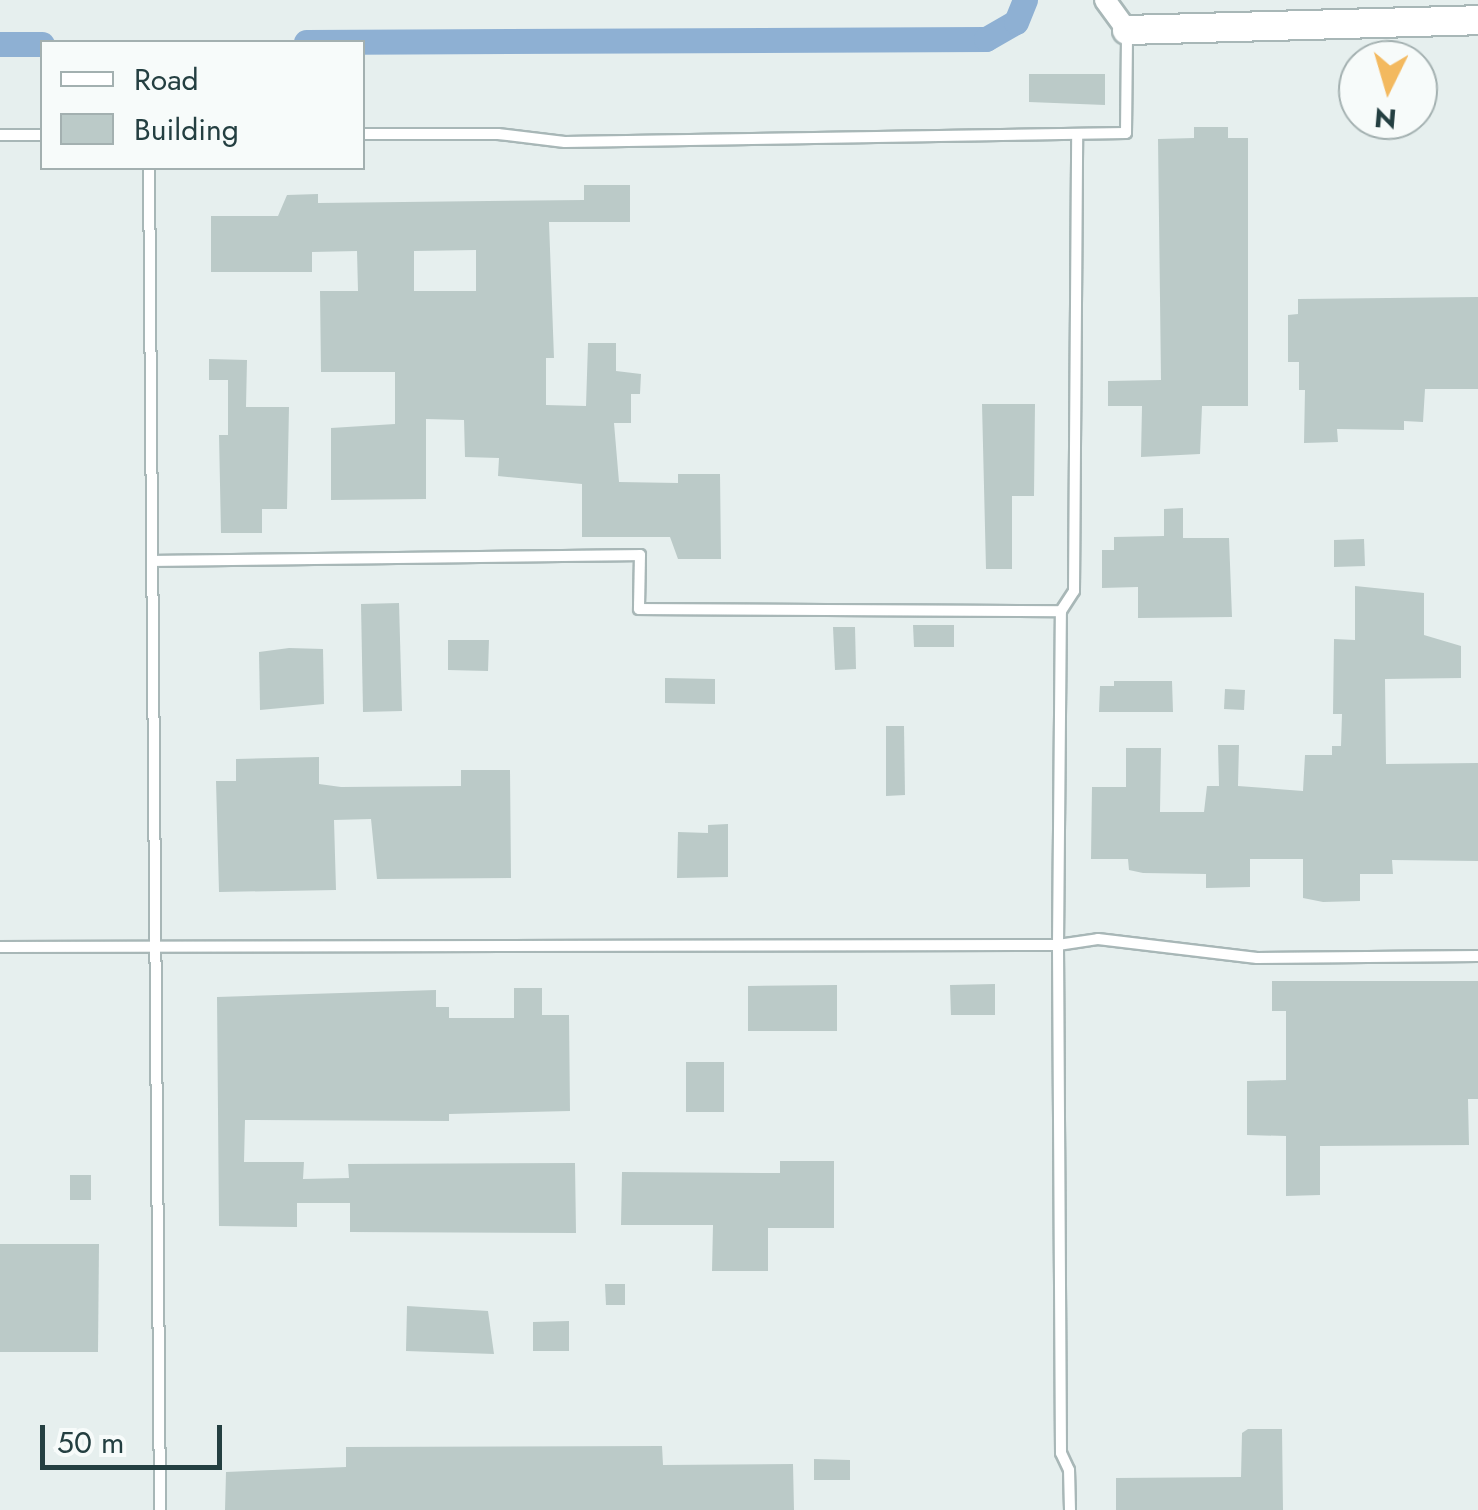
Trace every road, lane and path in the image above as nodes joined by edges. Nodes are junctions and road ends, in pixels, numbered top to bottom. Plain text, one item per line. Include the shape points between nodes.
1 (1106, 0) edge
2 (1478, 20) edge
3 (1127, 30) junction
4 (0, 134) edge
5 (40, 134) edge
6 (365, 134) edge
7 (1077, 134) junction
8 (149, 170) edge
9 (154, 561) junction
10 (1061, 611) junction
11 (1058, 945) junction
12 (0, 947) edge
13 (152, 947) junction
14 (1478, 956) edge
15 (160, 1510) edge
16 (1070, 1510) edge

1 - 3 street
2 - 3 street
3 - 7 lane via 1126,133
4 - 5 lane
6 - 7 lane via 498,134 565,142
7 - 10 lane via 1074,591
8 - 9 lane
9 - 10 lane via 640,556 639,609
9 - 13 lane
10 - 11 lane
11 - 13 lane
11 - 14 lane via 1098,939 1257,958
11 - 16 lane via 1062,1453
12 - 13 lane
13 - 15 lane

